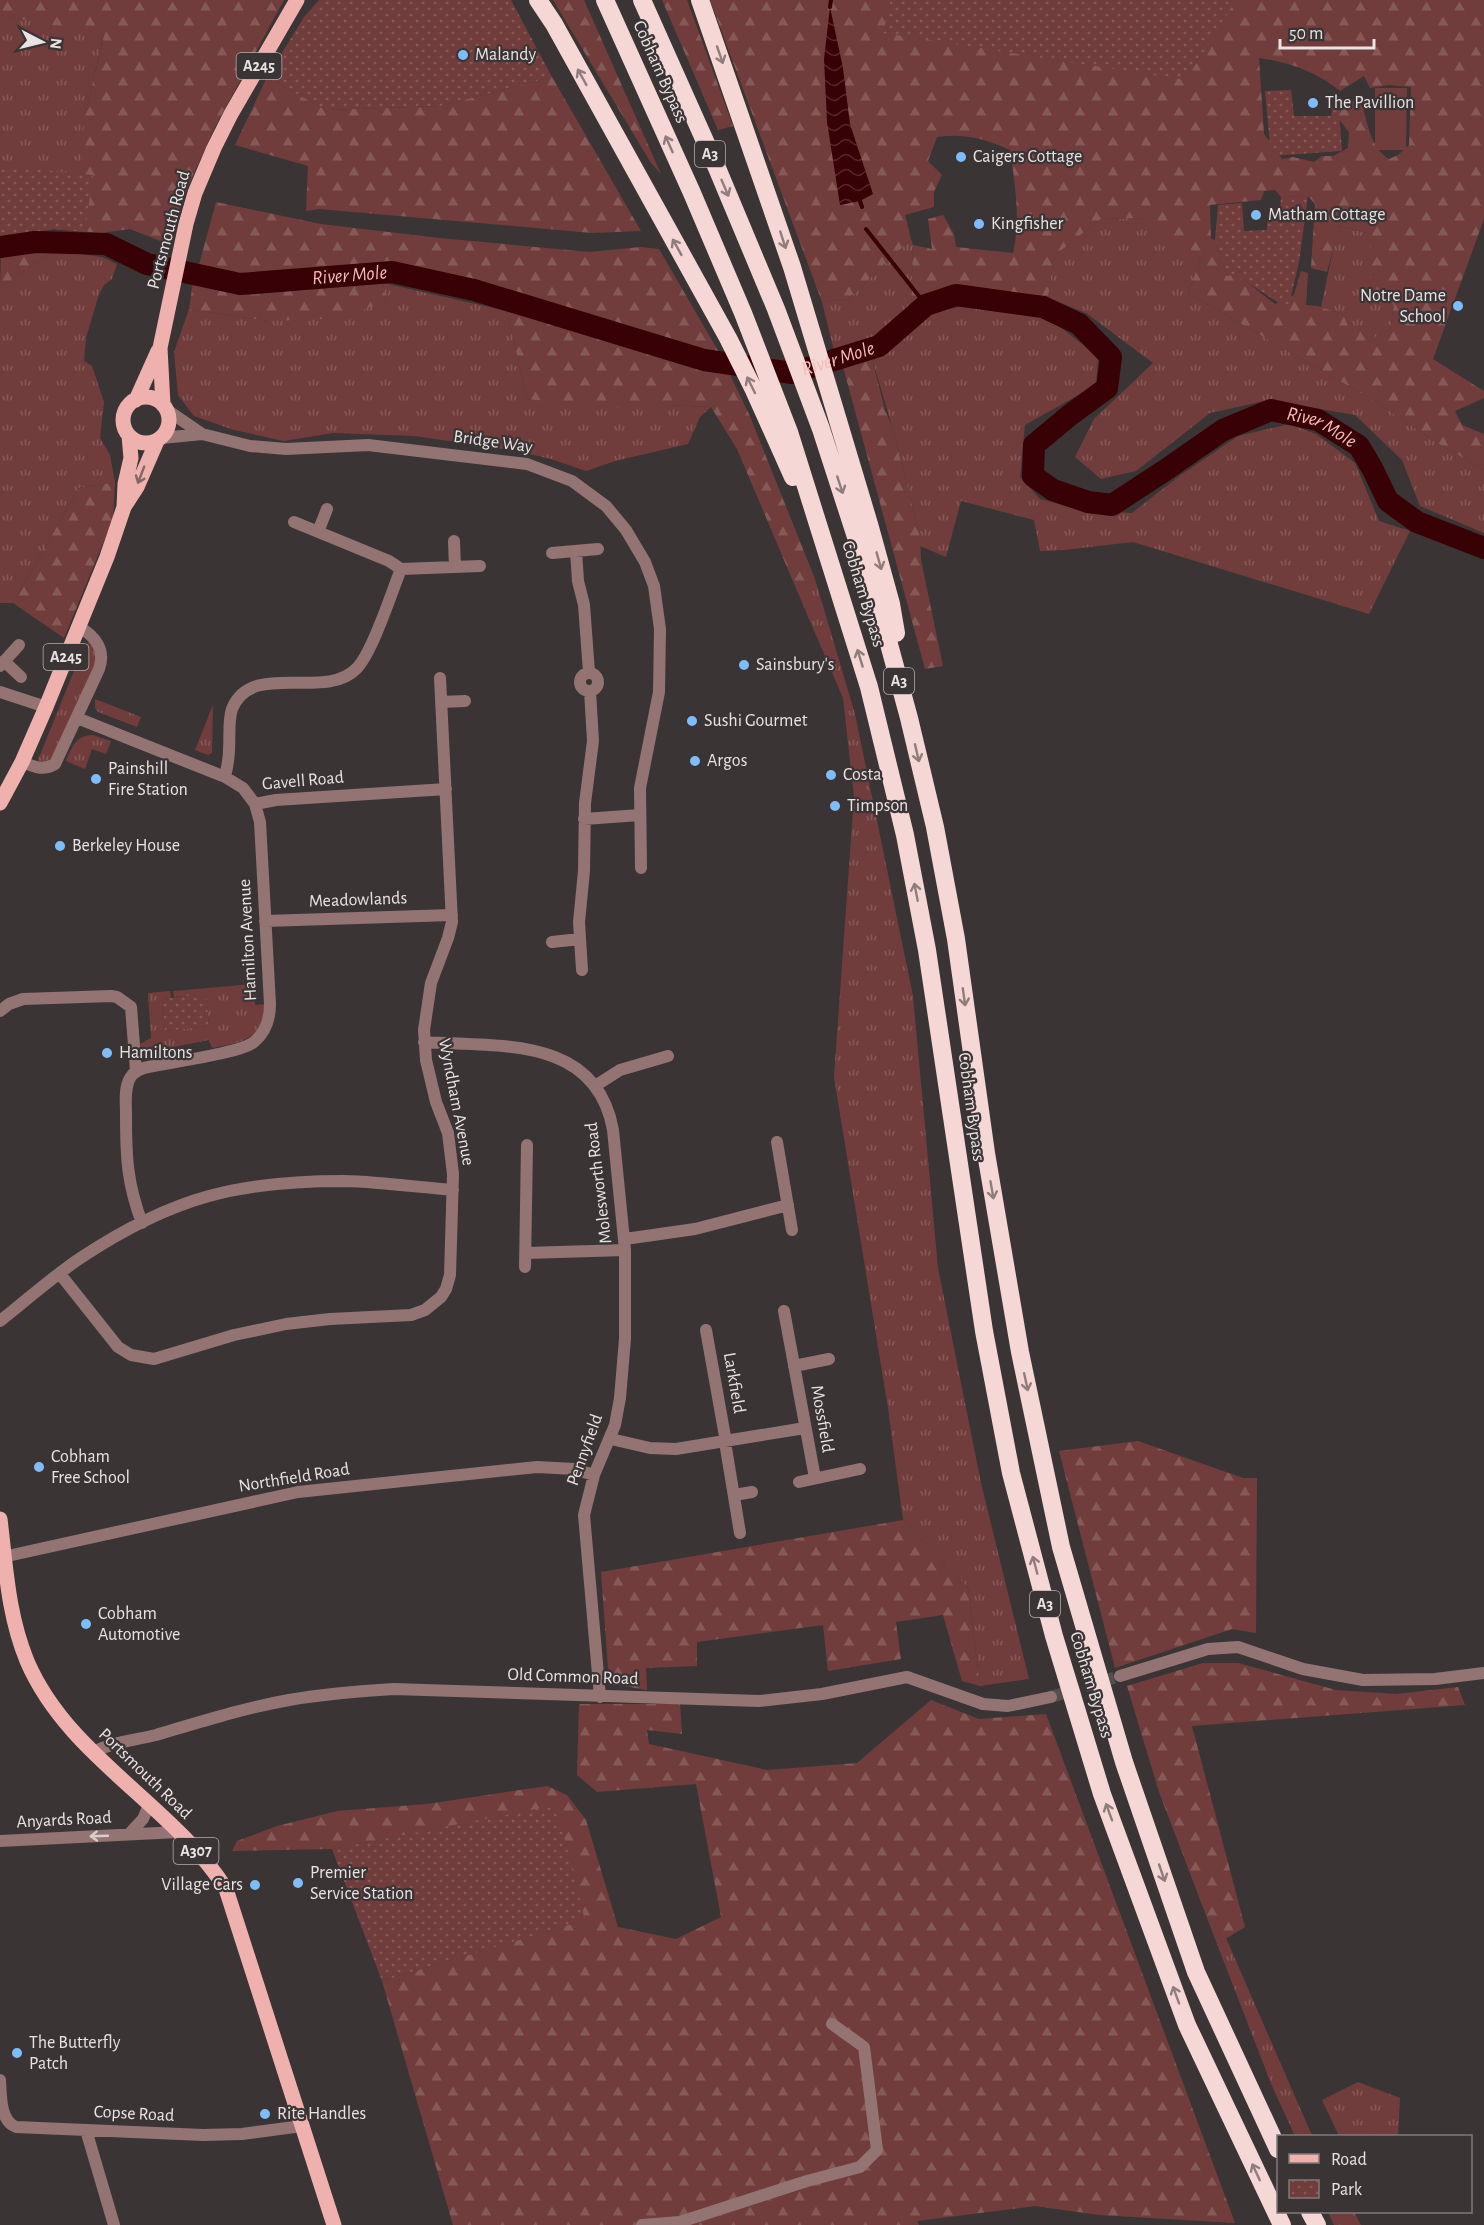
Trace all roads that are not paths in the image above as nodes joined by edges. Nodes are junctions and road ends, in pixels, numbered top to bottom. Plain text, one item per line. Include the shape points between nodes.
1 (297, 0) edge
2 (538, 0) edge
3 (605, 0) edge
4 (642, 0) edge
5 (700, 0) edge
6 (160, 348) junction
7 (136, 400) junction
8 (165, 407) junction
9 (830, 427) junction
10 (202, 434) junction
11 (782, 435) junction
12 (129, 436) junction
13 (159, 440) junction
14 (124, 507) junction
15 (327, 509) dead end
16 (294, 522) dead end
17 (318, 532) junction
18 (454, 542) dead end
19 (598, 549) dead end
20 (576, 551) junction
21 (552, 553) dead end
22 (480, 566) dead end
23 (455, 567) junction
24 (401, 569) junction
25 (79, 627) junction
26 (19, 645) dead end
27 (2, 663) edge
28 (21, 677) dead end
29 (440, 678) dead end
30 (0, 692) edge
31 (465, 701) dead end
32 (441, 702) junction
33 (46, 707) junction
34 (77, 718) junction
35 (22, 762) junction
36 (225, 777) junction
37 (446, 789) junction
38 (0, 803) edge
39 (255, 804) junction
40 (640, 815) junction
41 (584, 819) junction
42 (642, 868) dead end
43 (452, 915) junction
44 (265, 921) junction
45 (580, 939) junction
46 (552, 942) dead end
47 (582, 970) dead end
48 (0, 1011) edge
49 (424, 1042) junction
50 (668, 1056) dead end
51 (136, 1071) junction
52 (596, 1086) junction
53 (777, 1142) dead end
54 (527, 1145) dead end
55 (453, 1190) junction
56 (788, 1205) junction
57 (142, 1223) junction
58 (792, 1230) dead end
59 (625, 1244) junction
60 (526, 1253) junction
61 (525, 1267) dead end
62 (60, 1274) junction
63 (784, 1311) dead end
64 (0, 1321) edge
65 (706, 1330) dead end
66 (829, 1359) dead end
67 (795, 1366) junction
68 (805, 1428) junction
69 (611, 1439) junction
70 (725, 1442) junction
71 (860, 1469) dead end
72 (594, 1475) junction
73 (814, 1478) junction
74 (799, 1482) dead end
75 (752, 1492) dead end
76 (734, 1495) junction
77 (0, 1519) edge
78 (740, 1533) dead end
79 (3, 1557) junction
80 (1484, 1673) edge
81 (1120, 1676) tunnel mouth
82 (600, 1697) junction
83 (1051, 1697) tunnel mouth
84 (94, 1752) junction
85 (149, 1805) junction
86 (178, 1832) junction
87 (129, 1834) junction
88 (0, 1841) edge
89 (832, 2024) dead end
90 (0, 2080) edge
91 (3, 2125) edge
92 (302, 2126) junction
93 (86, 2130) junction
94 (1277, 2147) edge
95 (114, 2225) edge
96 (334, 2225) edge
97 (642, 2225) edge
98 (1282, 2225) edge

1 - 6 main road, Portsmouth Road / A245 via 222,132 198,187 186,224
11 -> 2 highway
11 -> 3 highway, Cobham Bypass / A3 via 743,313
4 -> 9 highway, Cobham Bypass / A3
5 -> 9 highway via 804,309
6 - 7 main road, Portsmouth Road / A245
6 - 8 main road, Portsmouth Road / A245
7 - 8 main road via 153,398
7 - 12 main road via 124,413 123,425
8 - 10 street, Bridge Way
8 - 13 main road via 169,422
9 -> 94 highway, Cobham Bypass / A3 via 909,718 934,827 956,939 986,1153 1020,1352 1061,1546 1124,1762 1196,1972
10 - 13 street, Bridge Way
10 - 40 street, Bridge Way via 270,448 368,445 509,460 556,473 595,496 636,544 650,574 659,613 660,685 642,775
98 -> 11 highway, Cobham Bypass / A3 via 1186,2025 1102,1794 1054,1636 1011,1473 988,1353 927,950 905,835 869,687 827,549
12 - 13 main road via 145,444
12 - 14 main road via 131,458
13 -> 14 main road
14 - 25 main road, A245
15 - 17 street
16 - 17 street
17 - 24 street
18 - 23 street
19 - 20 street
20 - 21 street
20 - 41 street via 589,672 595,674 598,682 590,691 593,741
22 - 23 street
23 - 24 street
24 - 36 street via 357,669 336,681 262,684 237,699 231,714
25 - 33 main road, A245
25 - 34 street via 93,636 102,657
26 - 27 street
27 - 28 street
29 - 32 street, Wyndham Avenue
30 - 33 street
31 - 32 street
32 - 37 street, Wyndham Avenue
33 - 35 main road, A245
34 - 35 street via 55,764 40,768
34 - 36 street, Gavell Road
35 - 38 main road, A245
36 - 39 street, Gavell Road via 243,788
37 - 39 street, Gavell Road
37 - 43 street, Wyndham Avenue
39 - 44 street, Hamilton Avenue via 260,822
40 - 41 street
40 - 42 street, Bridge Way
41 - 45 street
43 - 44 street, Meadowlands
43 - 49 street, Wyndham Avenue via 451,929 427,998
44 - 51 street, Hamilton Avenue via 270,1004 268,1022 260,1036 239,1049
45 - 46 street
45 - 47 street
48 - 51 street via 23,999 117,997 131,1007
49 - 52 street, Molesworth Road via 523,1048 557,1056
49 - 55 street, Wyndham Avenue via 428,1072 448,1133
50 - 52 street via 620,1070
51 - 57 street via 126,1088 126,1158
52 - 59 street, Molesworth Road via 610,1118
53 - 56 street
54 - 60 street
55 - 57 street via 318,1181 211,1195
55 - 62 street, Wyndham Avenue via 448,1283 431,1306 411,1315 286,1324 146,1359 118,1347
56 - 58 street
56 - 59 street
57 - 62 street
59 - 60 street, Molesworth Road
59 - 69 street, Pennyfield via 623,1376
60 - 61 street
62 - 64 street
63 - 67 street, Mossfield
65 - 70 street, Larkfield
66 - 67 street, Mossfield
67 - 68 street, Mossfield
68 - 70 street, Larkfield
68 - 73 street, Mossfield
69 - 70 street, Larkfield via 662,1449
69 - 72 street, Pennyfield
70 - 76 street, Larkfield
71 - 73 street, Mossfield
72 - 79 street, Northfield Road via 574,1469 537,1467 298,1492
72 - 82 street, Pennyfield via 586,1500 584,1529
73 - 74 street, Mossfield
75 - 76 street
76 - 78 street, Larkfield
77 - 79 main road, Portsmouth Road / A307
79 - 84 main road, Portsmouth Road / A307 via 14,1622 31,1669 60,1716
80 - 81 street via 1435,1679 1363,1680 1303,1669 1238,1647 1208,1649
82 - 83 street, Old Common Road via 759,1701 822,1694 907,1677 973,1702 995,1706
82 - 84 street, Old Common Road via 424,1689 338,1693 239,1710
84 - 85 main road, Portsmouth Road / A307
85 - 86 main road, Portsmouth Road / A307
85 - 87 street, Anyards Road via 143,1819
86 - 87 street, Anyards Road
86 - 92 main road, Portsmouth Road / A307 via 216,1873 232,1901
87 -> 88 street, Anyards Road
89 - 97 street via 864,2047 877,2150 860,2167 680,2222
90 - 91 street, Copse Road
91 - 93 street, Copse Road
92 - 93 street, Copse Road via 202,2135
92 - 96 main road, Portsmouth Road / A307
93 - 95 street

